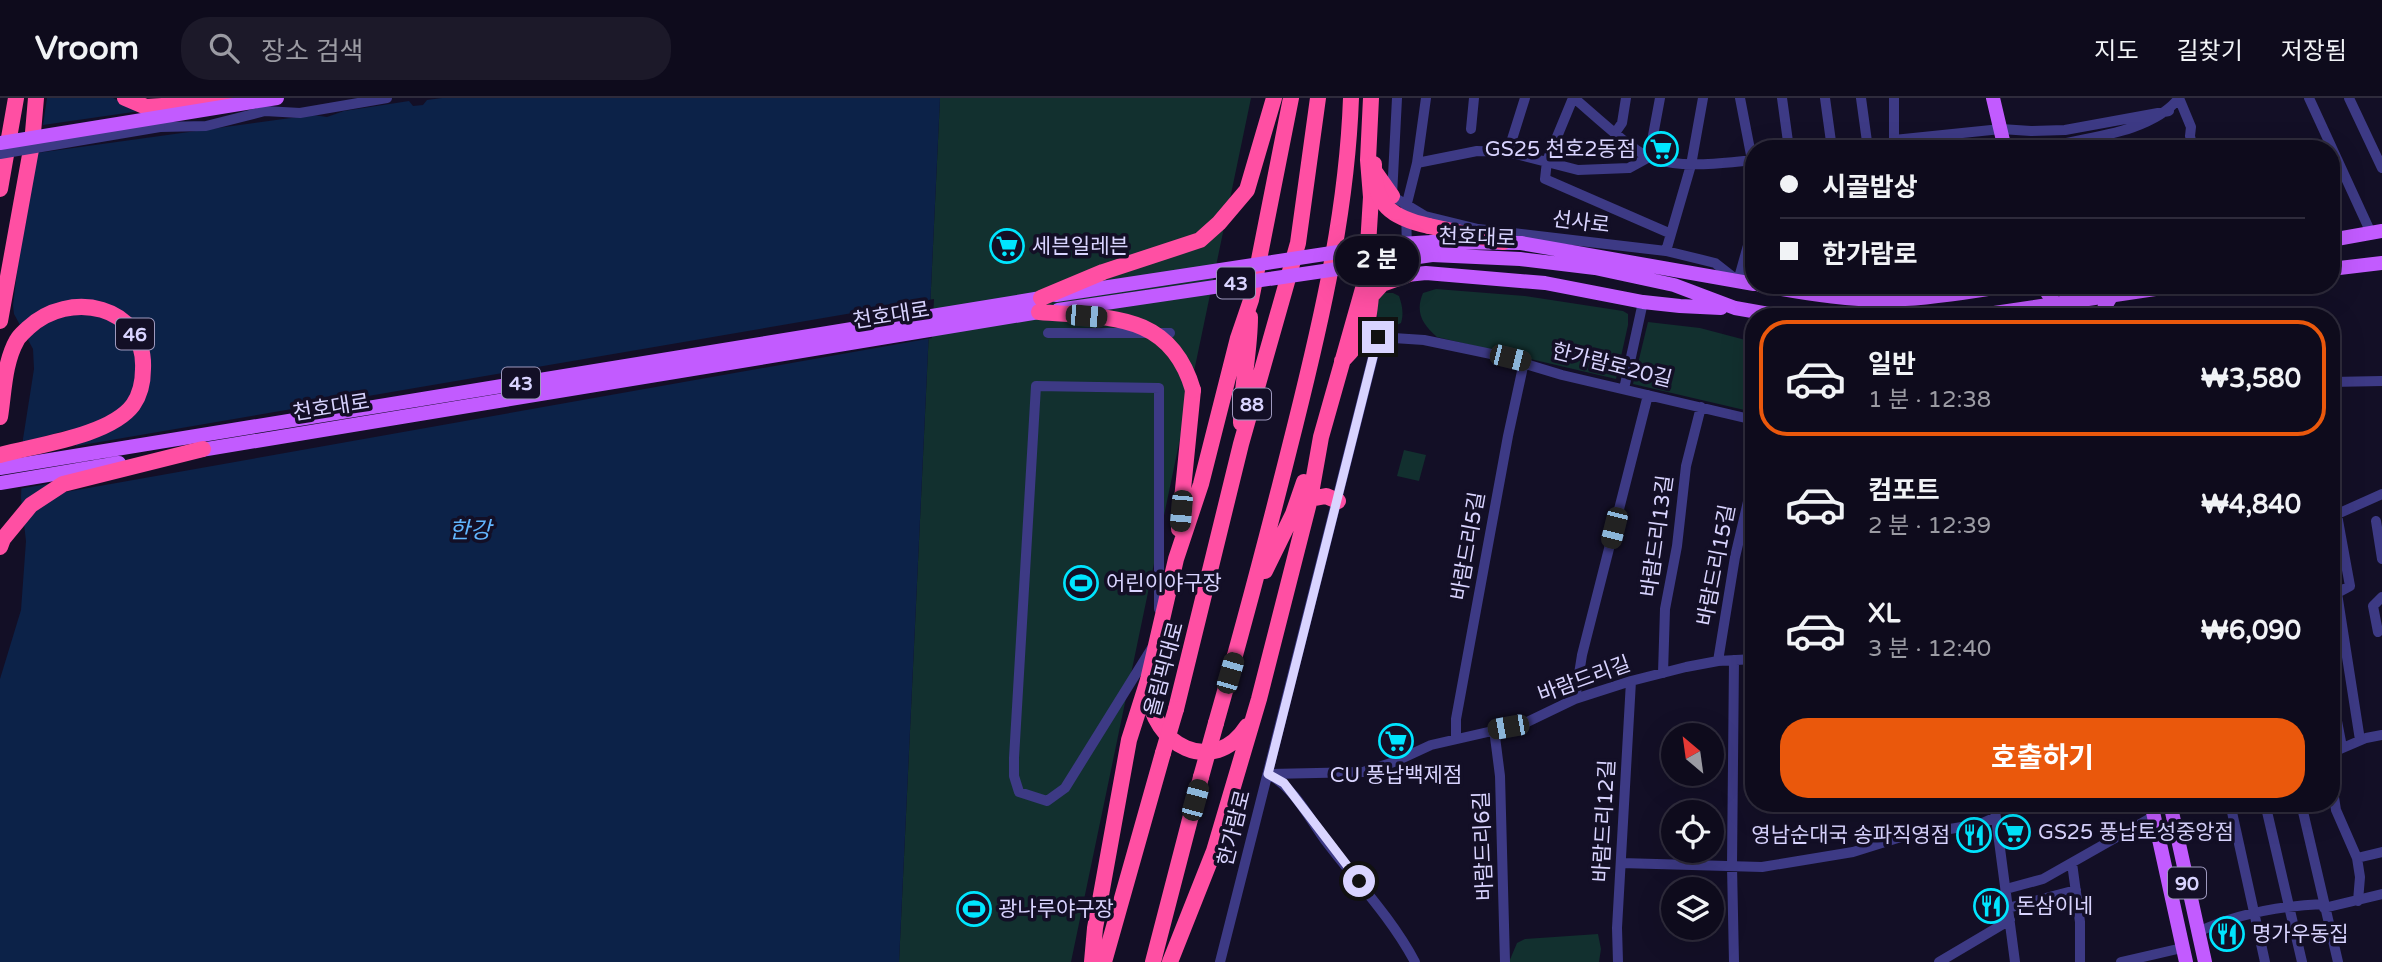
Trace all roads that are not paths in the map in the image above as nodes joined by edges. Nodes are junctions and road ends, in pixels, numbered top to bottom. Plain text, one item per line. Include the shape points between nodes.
1 (16, 98) edge
2 (36, 98) edge
3 (125, 98) edge
4 (277, 98) edge
5 (387, 98) edge
6 (1274, 98) edge
7 (1291, 98) edge
8 (1318, 98) edge
9 (1351, 98) edge
10 (1371, 98) edge
11 (1378, 98) edge
12 (1397, 98) edge
13 (1426, 98) edge
14 (1475, 98) edge
15 (1525, 98) edge
16 (1574, 98) edge
17 (1626, 98) edge
18 (1660, 98) edge
19 (1703, 98) edge
20 (1740, 98) edge
21 (1782, 98) edge
22 (1825, 98) edge
23 (1861, 98) edge
24 (1894, 98) edge
25 (1993, 98) edge
26 (2179, 98) edge
27 (2309, 98) edge
28 (2353, 99) edge
29 (242, 102) junction
30 (2169, 111) junction
31 (1471, 129) dead end
32 (2001, 129) junction
33 (1615, 133) junction
34 (1749, 140) edge
35 (1788, 140) edge
36 (1831, 140) edge
37 (1867, 140) edge
38 (1894, 140) edge
39 (1923, 140) edge
40 (2003, 140) edge
41 (2080, 140) edge
42 (2191, 140) edge
43 (2330, 140) edge
44 (0, 143) edge
45 (1508, 152) junction
46 (0, 154) edge
47 (1650, 158) junction
48 (2340, 160) edge
49 (1547, 161) junction
50 (1745, 161) edge
51 (1371, 162) junction
52 (1417, 163) junction
53 (1691, 165) junction
54 (2382, 168) edge
55 (0, 190) edge
56 (1392, 196) junction
57 (1406, 207) junction
58 (2376, 232) edge
59 (1669, 233) junction
60 (2340, 238) edge
61 (1431, 241) junction
62 (1503, 242) joint
63 (1666, 251) junction
64 (1745, 256) edge
65 (2382, 263) edge
66 (2340, 268) edge
67 (1407, 275) junction
68 (1366, 278) junction
69 (1738, 281) junction
70 (1745, 282) edge
71 (2119, 294) edge
72 (2112, 295) junction
73 (1371, 296) junction
74 (1251, 300) junction
75 (1643, 302) junction
76 (1040, 305) junction
77 (1735, 308) junction
78 (2061, 308) edge
79 (2104, 308) edge
80 (1745, 310) edge
81 (0, 321) edge
82 (1373, 330) junction
83 (1048, 332) dead end
84 (1170, 333) dead end
85 (1524, 362) junction
86 (1340, 363) junction
87 (2382, 381) edge
88 (2340, 382) edge
89 (1624, 389) junction
90 (1648, 394) junction
91 (1701, 407) junction
92 (0, 417) edge
93 (1745, 418) edge
94 (1321, 437) junction
95 (1241, 444) junction
96 (203, 449) junction
97 (0, 455) edge
98 (0, 468) edge
99 (0, 484) edge
100 (2382, 494) edge
101 (1310, 499) junction
102 (1338, 501) junction
103 (2340, 513) edge
104 (1745, 515) edge
105 (2376, 521) dead end
106 (2340, 542) edge
107 (0, 547) edge
108 (1176, 559) junction
109 (2382, 559) edge
110 (2340, 591) edge
111 (2382, 597) edge
112 (1252, 598) junction
113 (2378, 632) dead end
114 (1159, 635) junction
115 (2340, 638) edge
116 (1745, 659) edge
117 (1734, 660) junction
118 (1718, 661) junction
119 (1663, 673) junction
120 (1148, 680) junction
121 (1630, 681) junction
122 (1259, 699) junction
123 (1575, 699) junction
124 (1494, 729) junction
125 (2382, 735) edge
126 (2340, 737) edge
127 (1455, 739) junction
128 (2360, 740) junction
129 (2342, 747) joint
130 (1268, 774) junction
131 (1995, 812) edge
132 (2149, 812) edge
133 (2152, 812) edge
134 (2172, 812) edge
135 (2232, 812) edge
136 (2267, 812) edge
137 (2303, 812) edge
138 (2337, 812) edge
139 (1996, 817) junction
140 (2382, 852) edge
141 (2357, 858) junction
142 (1621, 863) junction
143 (2072, 863) junction
144 (1732, 866) junction
145 (2006, 889) junction
146 (2076, 890) junction
147 (2382, 894) edge
148 (2358, 901) junction
149 (2289, 906) junction
150 (2324, 906) junction
151 (2253, 912) junction
152 (2009, 914) junction
153 (2198, 932) junction
154 (2184, 955) edge
155 (1092, 962) edge
156 (1104, 962) edge
157 (1153, 962) edge
158 (1170, 962) edge
159 (1220, 962) edge
160 (1415, 962) edge
161 (1505, 962) edge
162 (1618, 962) edge
163 (1734, 962) edge
164 (1939, 962) edge
165 (2015, 962) edge
166 (2080, 962) edge
167 (2121, 962) edge
168 (2205, 962) edge
169 (2266, 962) edge
170 (2302, 962) edge
171 (2338, 962) edge

1 - 55 highway, bridge
2 - 81 highway, bridge
3 - 29 highway, bridge via 146,107
4 - 29 main road, bridge
5 - 46 street, bridge via 300,113 265,111 206,126 150,129
6 - 76 highway, bridge via 1247,190 1200,240 1103,272
7 - 74 highway
8 - 95 highway, 올림픽대로 / 88 via 1298,243
9 - 112 highway, 88 via 1343,204 1329,287
10 - 51 highway
11 - 51 highway
12 - 56 street
13 - 52 street
14 - 31 street
15 - 45 street
16 - 33 street
16 - 49 street
17 - 33 street via 1622,123
18 - 47 street
19 - 53 street
20 - 34 street
21 - 35 street
22 - 36 street
23 - 37 street
24 - 38 street
25 - 32 main road
26 - 30 street
26 - 42 street via 2191,127
27 - 43 street
28 - 54 street
29 - 44 main road, bridge
30 - 32 street via 2065,130
30 - 41 street via 2118,133
32 - 39 street
32 - 40 main road
33 - 47 street
45 - 49 street
45 - 52 street via 1477,151
47 - 49 street via 1629,168 1578,170
47 - 53 street
48 - 58 street
49 - 59 street via 1545,179
50 - 53 street
51 - 56 highway
51 - 61 highway, bridge via 1383,204
51 - 68 highway
52 - 57 street
53 - 59 street
56 - 57 street, 선사로
57 - 63 street, 선사로 via 1478,229
57 - 67 street
58 - 60 main road
59 - 63 street
61 - 62 highway
61 - 76 main road, 천호대로 / 43, bridge via 1384,245
61 - 77 main road, 천호대로 / 43 via 1674,285
62 - 69 main road, 천호대로
63 - 69 street, 선사로 via 1715,263
64 - 69 street
65 - 66 main road
67 - 73 highway via 1382,284
67 - 75 main road via 1545,283
68 - 73 highway
68 - 86 highway
69 - 70 main road, 천호대로
71 - 72 main road
72 - 78 main road
72 - 79 main road
73 - 82 highway
74 - 95 highway
74 - 108 highway
75 - 77 main road
75 - 89 street
76 - 96 main road, 천호대로 / 43
76 - 98 main road, 천호대로 / 43
76 - 108 highway, bridge via 1133,322 1161,337 1187,370 1193,390
77 - 80 main road, 천호대로 / 43
82 - 85 street, 한가람로20길
82 - 86 highway
82 - 102 street, 한가람로
83 - 84 street
85 - 89 street, 한가람로20길
85 - 127 street, 바람드리5길
86 - 94 highway
87 - 88 street
89 - 90 street, 한가람로20길
90 - 91 street, 한가람로20길
90 - 123 street
91 - 93 street, 한가람로20길
91 - 119 street, 바람드리13길 via 1686,466 1665,609
92 - 97 highway, 46, bridge via 8,364 18,338 40,317 68,307 93,307 116,315 135,333 144,356 143,383 133,405 114,421 87,432
94 - 101 highway
94 - 112 highway via 1293,514
95 - 156 highway, 올림픽대로 / 88, bridge via 1176,709
96 - 99 main road, 천호대로 / 43
96 - 107 highway via 63,484 31,505
100 - 103 street
101 - 102 highway via 1326,496
101 - 122 highway
102 - 130 street, 한가람로
104 - 118 street, 바람드리15길
105 - 109 street
106 - 110 street via 2350,586
108 - 114 highway
111 - 113 street via 2374,606
112 - 157 highway, 88, bridge
114 - 114 street via 1159,388 1036,386 1014,758 1019,792 1047,801 1065,788
114 - 120 highway
115 - 128 street
116 - 117 street, 바람드리길
117 - 118 street, 바람드리길
117 - 144 street
118 - 119 street, 바람드리길
119 - 121 street, 바람드리길
120 - 122 highway via 1156,724 1173,742 1190,750 1210,751 1232,743 1248,724
120 - 155 highway via 1116,803
121 - 123 street, 바람드리길
121 - 142 street, 바람드리12길
122 - 158 highway via 1214,851
123 - 124 street, 바람드리길 via 1523,724
124 - 127 street, 바람드리길
124 - 161 street, 바람드리6길 via 1500,776
125 - 128 street
126 - 129 street
127 - 130 street, 바람드리길 via 1363,772
128 - 129 street
130 - 159 street, 한가람로
130 - 160 street via 1284,783 1376,902
131 - 139 street
132 - 143 street
133 - 154 main road, 90
134 - 153 main road, 90
135 - 151 street
136 - 149 street
137 - 150 street
138 - 141 street
139 - 144 street via 1853,852 1762,867
139 - 145 street
140 - 141 street
141 - 148 street
142 - 144 street
142 - 162 street, 바람드리12길
143 - 145 street via 2043,879
143 - 146 street
144 - 163 street
145 - 152 street
146 - 152 street
146 - 166 street
147 - 148 street
148 - 150 street
149 - 150 street
149 - 151 street
149 - 170 street
150 - 171 street
151 - 153 street
151 - 169 street
152 - 164 street
152 - 165 street
153 - 168 main road, 90
154 - 167 street

